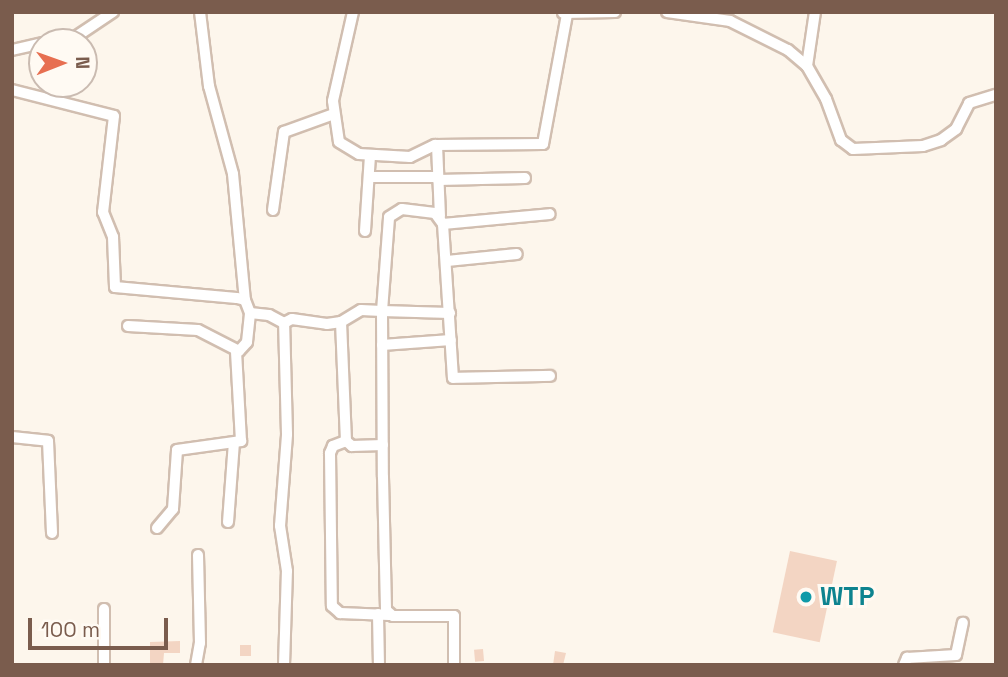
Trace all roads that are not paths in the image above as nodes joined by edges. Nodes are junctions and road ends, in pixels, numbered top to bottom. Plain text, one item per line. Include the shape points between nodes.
1 (113, 12) edge
2 (200, 12) edge
3 (353, 12) edge
4 (615, 12) edge
5 (667, 12) edge
6 (815, 12) edge
7 (563, 13) edge
8 (89, 28) edge
9 (807, 66) junction
10 (12, 90) edge
11 (996, 95) edge
12 (334, 114) junction
13 (437, 145) junction
14 (370, 155) junction
15 (369, 177) junction
16 (438, 178) junction
17 (525, 178) dead end
18 (273, 210) dead end
19 (550, 215) dead end
20 (442, 220) junction
21 (365, 232) dead end
22 (517, 254) dead end
23 (447, 261) junction
24 (245, 300) junction
25 (382, 311) junction
26 (250, 313) junction
27 (450, 313) junction
28 (341, 322) junction
29 (284, 323) junction
30 (128, 326) dead end
31 (451, 340) junction
32 (382, 345) junction
33 (236, 351) junction
34 (550, 376) dead end
35 (12, 437) edge
36 (346, 441) junction
37 (233, 443) junction
38 (383, 445) junction
39 (228, 522) dead end
40 (157, 528) dead end
41 (52, 533) dead end
42 (198, 555) dead end
43 (104, 609) dead end
44 (383, 615) junction
45 (963, 623) dead end
46 (104, 665) edge
47 (196, 665) edge
48 (284, 665) edge
49 (379, 665) edge
50 (454, 665) edge
51 (904, 665) edge

1 - 8 street
2 - 24 street via 209,86 233,174
3 - 12 street via 332,101
4 - 7 street
5 - 9 street via 730,21 788,50
6 - 9 street
7 - 13 street via 543,144
9 - 11 street via 841,139 852,149 923,146 941,140 956,129 969,103
10 - 24 street via 114,116 103,212 113,237 116,287
12 - 14 street via 343,148
12 - 18 street via 284,132
13 - 14 street via 410,157
13 - 16 street
14 - 15 street
15 - 16 street
15 - 21 street
16 - 17 street
16 - 20 street
19 - 20 street
20 - 23 street
20 - 25 street via 402,209 388,217
22 - 23 street
23 - 27 street
24 - 26 street
25 - 27 street
25 - 28 street via 352,312
25 - 32 street
26 - 29 street
26 - 33 street via 244,350
27 - 31 street
28 - 29 street via 292,319
28 - 36 street
29 - 48 street via 287,434 279,526 287,571
30 - 33 street via 198,330
31 - 32 street
31 - 34 street via 451,373 457,380
32 - 38 street
33 - 37 street via 242,435
35 - 41 street via 48,441
36 - 38 street via 352,446
36 - 44 street via 333,446 330,453 331,600 340,613
37 - 39 street
37 - 40 street via 177,450 173,509
38 - 44 street
42 - 47 street
43 - 46 street
44 - 49 street
44 - 50 street via 454,616
45 - 51 street via 956,655 907,658

